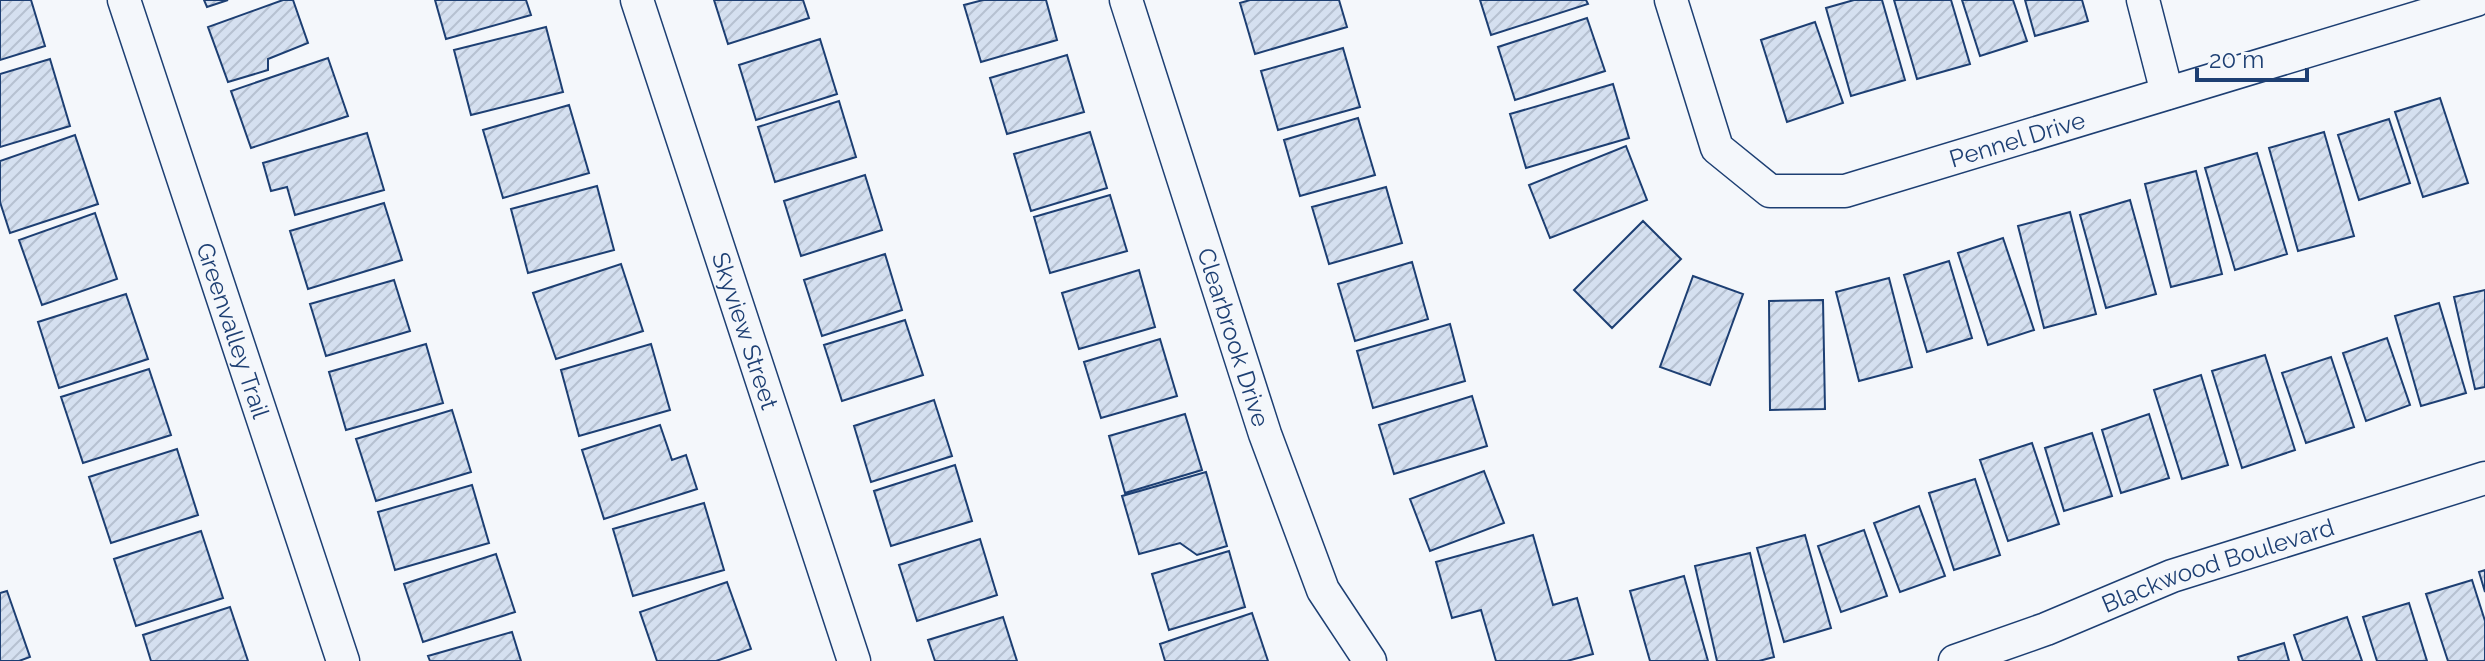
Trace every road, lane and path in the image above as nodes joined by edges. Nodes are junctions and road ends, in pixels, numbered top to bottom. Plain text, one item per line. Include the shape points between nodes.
1 (124, 0) edge
2 (637, 0) edge
3 (1126, 0) edge
4 (1671, 0) edge
5 (2143, 0) edge
6 (2476, 0) edge
7 (2167, 93) junction
8 (2485, 478) edge
9 (343, 661) edge
10 (854, 661) edge
11 (1370, 661) edge
12 (1955, 661) edge

1 - 9 street, Greenvalley Trail
2 - 10 street, Skyview Street
3 - 11 street, Clearbrook Drive via 1265,434 1323,590
4 - 7 street, Pennel Drive via 1717,148 1770,191 1845,191
5 - 7 street
6 - 7 street, Pennel Drive
8 - 12 street, Blackwood Boulevard via 2172,576

